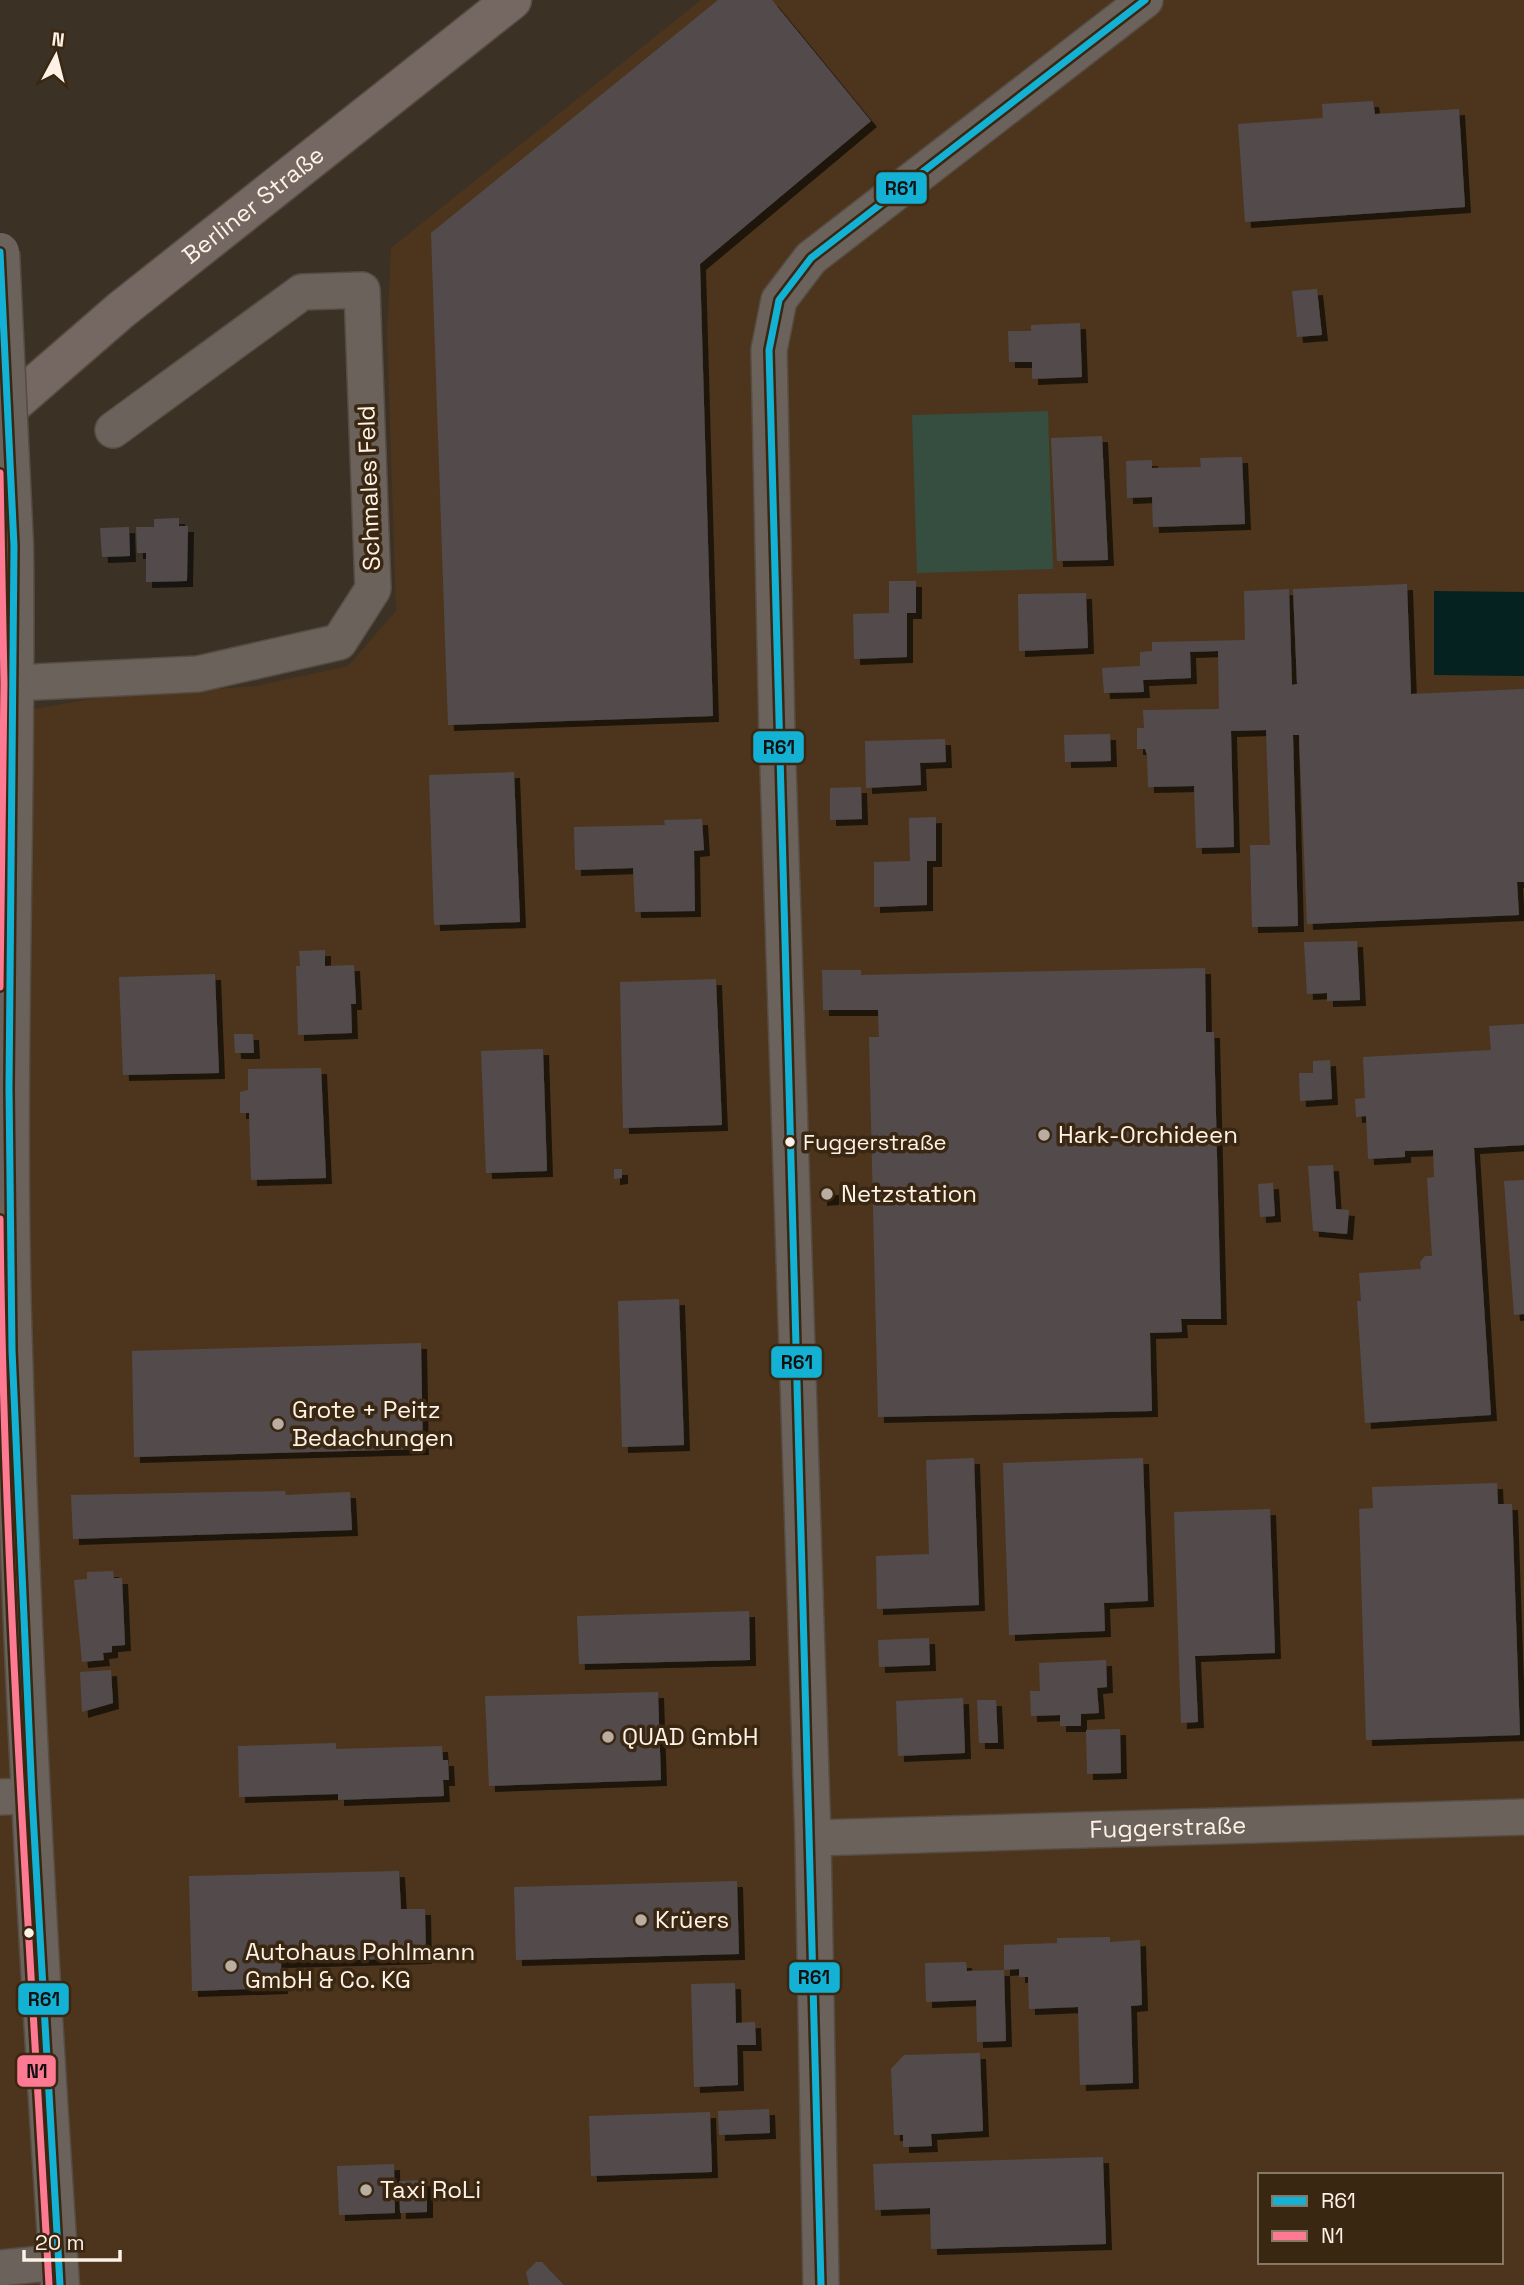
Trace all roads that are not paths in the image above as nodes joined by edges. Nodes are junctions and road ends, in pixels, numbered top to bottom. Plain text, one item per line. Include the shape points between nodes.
1 (512, 0) edge
2 (1145, 0) edge
3 (0, 252) edge
4 (0, 415) edge
5 (113, 430) dead end
6 (15, 683) junction
7 (16, 1797) edge
8 (1524, 1817) edge
9 (813, 1838) junction
10 (0, 2268) edge
11 (60, 2273) edge
12 (821, 2285) edge

1 - 4 main road, Berliner Straße via 121,310
2 - 9 street via 811,258 779,300 769,350
3 - 6 street, bridge via 14,546
5 - 6 street, Schmales Feld via 302,292 362,290 373,589 340,642 198,674
6 - 7 street via 9,1088
7 - 11 street
8 - 9 street, Fuggerstraße
9 - 12 street
10 - 11 street

